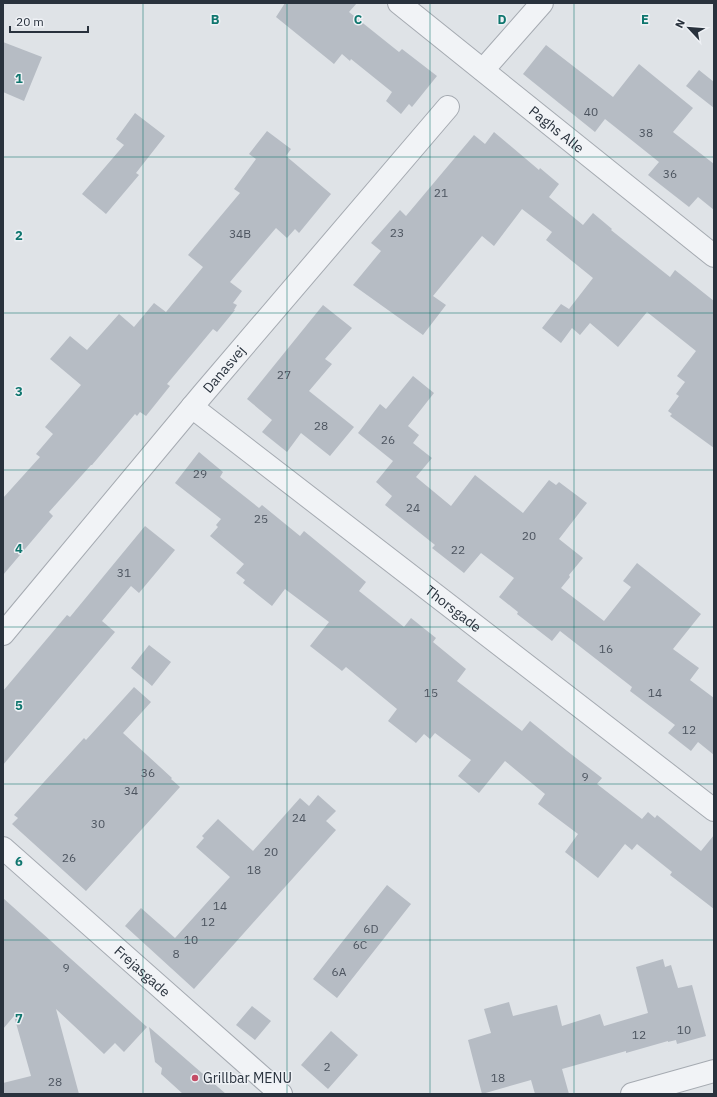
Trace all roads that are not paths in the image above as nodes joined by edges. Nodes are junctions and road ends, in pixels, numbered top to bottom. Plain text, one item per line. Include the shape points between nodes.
1 (399, 3) edge
2 (542, 3) edge
3 (483, 70) junction
4 (448, 107) dead end
5 (714, 256) edge
6 (192, 407) junction
7 (3, 634) edge
8 (714, 810) edge
9 (3, 848) edge
10 (714, 1071) edge
11 (280, 1094) edge
12 (632, 1094) edge

1 - 3 street, Paghs Alle
2 - 3 street
3 - 5 street, Paghs Alle
4 - 6 street, Danasvej
6 - 7 street, Danasvej
6 - 8 street, Thorsgade
9 - 11 street, Frejasgade
10 - 12 street

